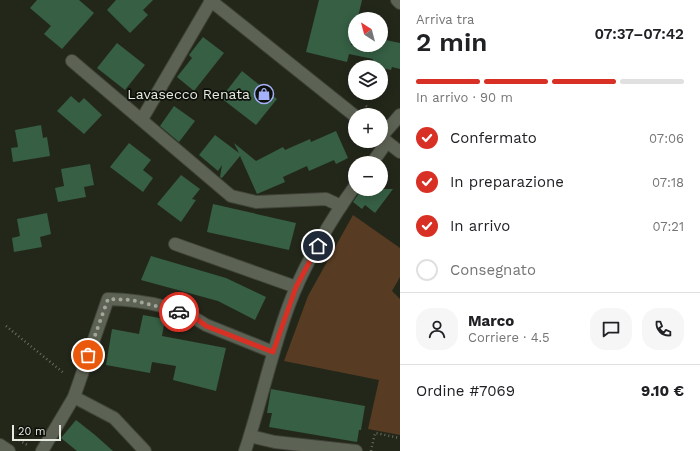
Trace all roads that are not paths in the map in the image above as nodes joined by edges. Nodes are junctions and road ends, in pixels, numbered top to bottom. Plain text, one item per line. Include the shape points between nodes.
1 (210, 0) edge
2 (397, 0) edge
3 (400, 3) edge
4 (72, 61) dead end
5 (348, 110) edge
6 (400, 114) edge
7 (142, 119) junction
8 (388, 132) edge
9 (388, 143) edge
10 (400, 152) edge
11 (348, 196) edge
12 (341, 206) junction
13 (175, 244) dead end
14 (296, 287) junction
15 (273, 352) junction
16 (74, 398) junction
17 (250, 436) junction
18 (0, 445) edge
19 (9, 451) edge
20 (42, 451) edge
21 (145, 451) edge
22 (245, 451) edge
23 (356, 451) edge

1 - 5 street
1 - 7 street
2 - 3 street
4 - 7 street
6 - 8 street
7 - 12 street via 231,196 256,202 326,199
9 - 10 street
11 - 12 street
12 - 14 street
13 - 14 street
14 - 15 street
15 - 16 street via 206,326 197,319 171,308 132,300 108,299
15 - 17 street
16 - 20 street
16 - 21 street via 114,418
17 - 22 street
17 - 23 street via 275,442
18 - 19 street

